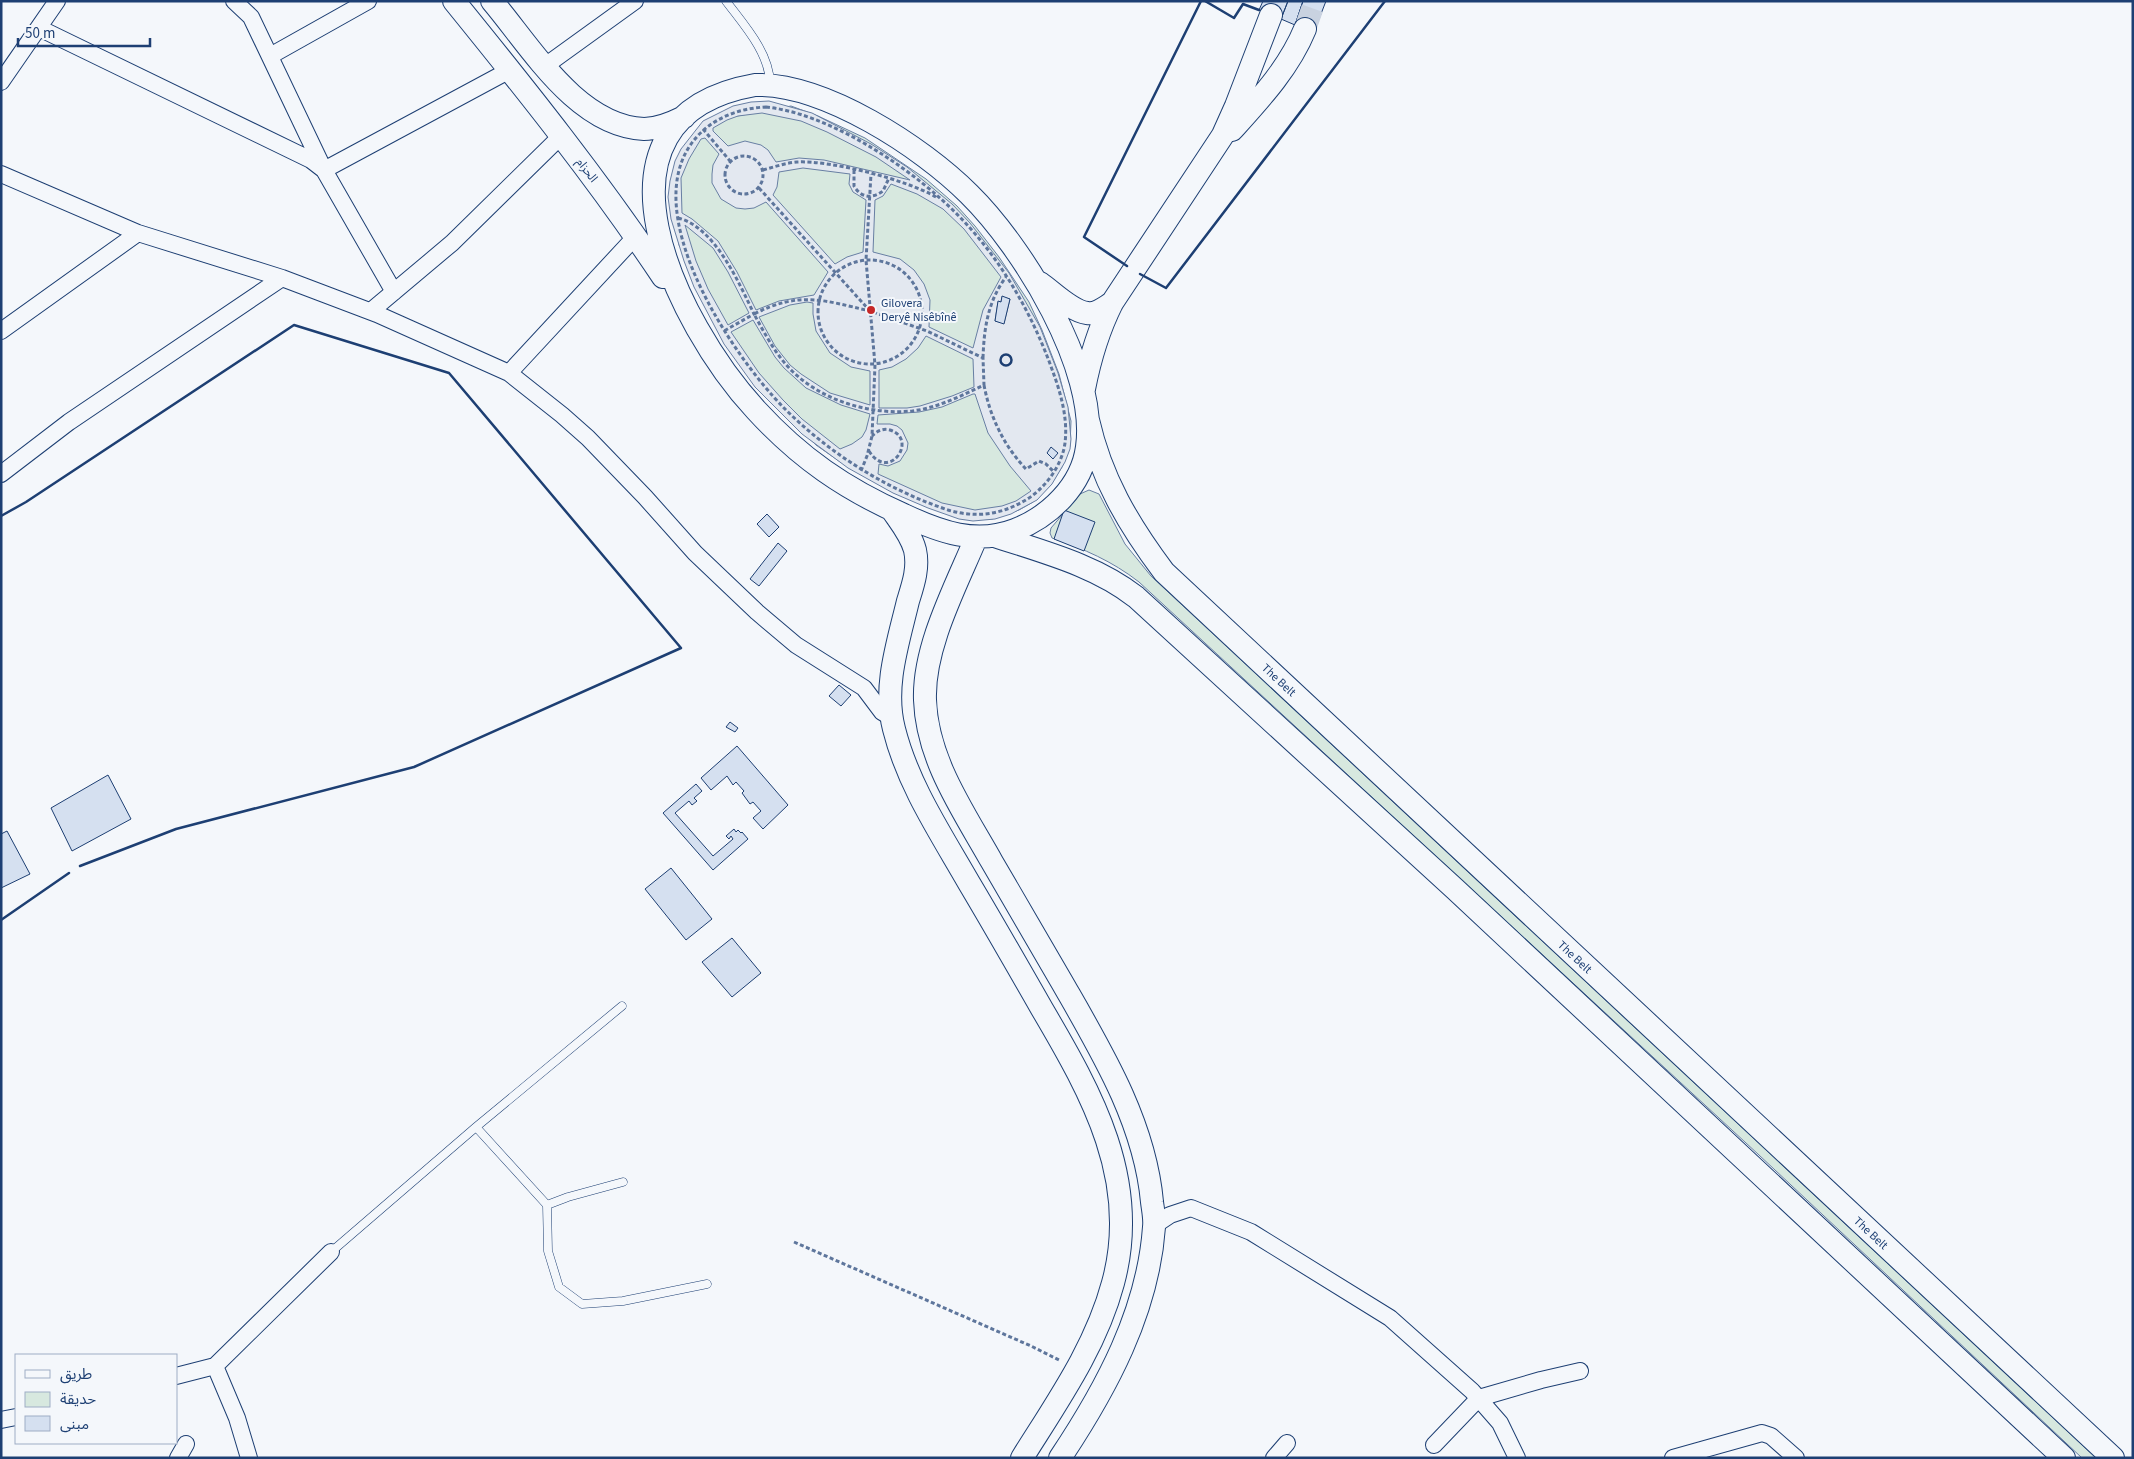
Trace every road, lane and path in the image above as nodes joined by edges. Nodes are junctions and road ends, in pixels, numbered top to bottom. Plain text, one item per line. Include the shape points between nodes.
1 (57, 1) edge
2 (234, 1) edge
3 (368, 1) edge
4 (454, 1) edge
5 (492, 1) edge
6 (635, 1) edge
7 (726, 1) edge
8 (1271, 15) dead end
9 (39, 28) junction
10 (1305, 29) tunnel mouth
11 (270, 56) junction
12 (545, 66) junction
13 (510, 70) junction
14 (1, 82) edge
15 (770, 85) junction
16 (687, 114) junction
17 (704, 130) junction
18 (561, 136) junction
19 (1211, 153) junction
20 (730, 160) junction
21 (324, 170) junction
22 (763, 170) junction
23 (854, 170) junction
24 (1, 174) edge
25 (871, 174) junction
26 (888, 178) junction
27 (759, 188) junction
28 (870, 197) junction
29 (943, 201) junction
30 (678, 218) junction
31 (138, 233) junction
32 (636, 236) junction
33 (866, 260) junction
34 (836, 273) junction
35 (1006, 277) junction
36 (282, 278) junction
37 (1034, 278) junction
38 (394, 292) junction
39 (820, 299) junction
40 (1112, 303) junction
41 (371, 311) junction
42 (870, 311) junction
43 (754, 314) junction
44 (920, 328) junction
45 (1, 331) edge
46 (724, 331) junction
47 (708, 347) junction
48 (983, 358) junction
49 (875, 365) junction
50 (509, 373) junction
51 (984, 385) junction
52 (1083, 394) junction
53 (873, 410) junction
54 (1088, 420) junction
55 (872, 436) junction
56 (869, 450) junction
57 (861, 470) junction
58 (1053, 471) junction
59 (1, 474) edge
60 (851, 489) junction
61 (891, 510) junction
62 (985, 537) junction
63 (892, 718) junction
64 (622, 1006) dead end
65 (476, 1127) junction
66 (623, 1182) dead end
67 (547, 1205) junction
68 (1154, 1225) junction
69 (794, 1242) dead end
70 (331, 1252) joint
71 (707, 1284) dead end
72 (215, 1366) junction
73 (1077, 1370) junction
74 (1580, 1371) dead end
75 (178, 1375) edge
76 (1479, 1398) junction
77 (15, 1416) edge
78 (1, 1420) edge
79 (1287, 1443) dead end
80 (1434, 1445) dead end
81 (249, 1458) edge
82 (1022, 1458) edge
83 (1060, 1458) edge
84 (1274, 1458) edge
85 (1517, 1458) edge
86 (1673, 1458) edge
87 (1796, 1458) edge
88 (2064, 1458) edge
89 (2113, 1458) edge

1 - 9 street
2 - 11 street via 252,17
3 - 11 street
4 - 13 main road, الحزام
5 - 12 main road
6 - 12 street
7 - 15 lane via 764,57 769,68
8 - 19 main road via 1236,106
9 - 14 street
9 - 21 street via 311,160
10 - 19 main road via 1296,50 1271,86
11 - 21 street
12 - 16 main road via 582,104 610,120 644,129 665,125
13 - 18 main road, الحزام
13 - 21 street
15 - 16 main road via 724,92
15 - 37 main road via 825,100 873,123 916,150 988,214
16 - 17 path
16 - 47 main road via 660,154 652,190 653,203 662,250 681,297
17 - 20 path
17 - 29 path via 732,114 758,108 797,113 872,148 902,167
17 - 30 path via 681,162 675,192
18 - 32 main road, الحزام
18 - 38 street via 452,243
19 - 40 main road
20 - 22 path via 736,156 751,156 758,160
20 - 27 path via 724,173 733,191 747,194
21 - 38 street
22 - 23 path via 804,162
22 - 27 path
23 - 25 path
23 - 28 path via 854,186 861,195
24 - 31 street
25 - 26 path
25 - 28 path
26 - 28 path via 883,191
26 - 29 path via 929,192
27 - 34 path
28 - 33 path
29 - 35 path via 971,229
30 - 43 path via 690,222 719,250
30 - 46 path via 695,273
31 - 36 street
31 - 45 street
32 - 47 main road, الحزام
32 - 50 street
33 - 34 path via 857,261
33 - 42 path
33 - 44 path via 891,264 906,273 916,286 922,303
34 - 39 path via 828,280
34 - 42 path
35 - 48 path via 990,308
35 - 58 path via 1038,332 1064,412 1065,445
36 - 41 street
36 - 59 street via 69,422
37 - 40 main road via 1071,306 1088,314
37 - 52 main road via 1058,323
38 - 41 street
39 - 42 path
39 - 43 path via 788,301
39 - 49 path via 817,312 820,329 828,344 857,364
40 - 52 main road via 1094,342
41 - 50 street
42 - 44 path
42 - 49 path
43 - 46 path
43 - 53 path via 778,354 801,379 835,399
44 - 48 path
44 - 49 path via 906,351 892,361
46 - 57 path via 755,375 783,406 820,441
47 - 60 main road via 737,389 767,422 805,458
48 - 51 path
49 - 53 path
50 - 63 street via 588,438 694,553 757,612 796,644 864,688 882,712
51 - 53 path via 940,404 913,411
51 - 58 path via 990,411 1018,460 1026,469 1038,461
52 - 54 main road
53 - 55 path
54 - 62 main road via 1083,462 1064,497 1027,525
54 - 89 main road, The Belt via 1094,449 1109,484 1133,528 1164,572
55 - 56 path
55 - 56 path via 882,430 892,431 900,438 902,448 897,458 887,462 876,460
56 - 57 path
57 - 58 path via 932,504 972,515 991,514 1017,505 1039,490
57 - 60 path
60 - 61 main road
61 - 62 main road via 938,530 961,536
61 - 63 main road via 911,538 916,562 890,681
62 - 68 main road via 937,633 927,674 925,700 929,728 951,789 1099,1047 1134,1120 1150,1177
62 - 88 main road via 1070,561 1121,585 1136,597 1462,896
63 - 73 main road via 899,748 924,805 1083,1080 1106,1132 1120,1204 1119,1257 1105,1308
64 - 65 lane
65 - 67 lane
65 - 70 lane
66 - 67 lane
67 - 71 lane via 548,1251 559,1288 582,1304 622,1301
68 - 76 street via 1191,1208 1251,1232 1390,1318
68 - 83 main road via 1146,1276 1128,1338 1102,1389
69 - 73 path via 1032,1346
70 - 72 street
72 - 75 street
72 - 81 street via 237,1418
73 - 82 main road
74 - 76 street
76 - 80 street
76 - 85 street via 1500,1423
77 - 78 street
79 - 84 street
86 - 87 street via 1762,1433 1771,1436

